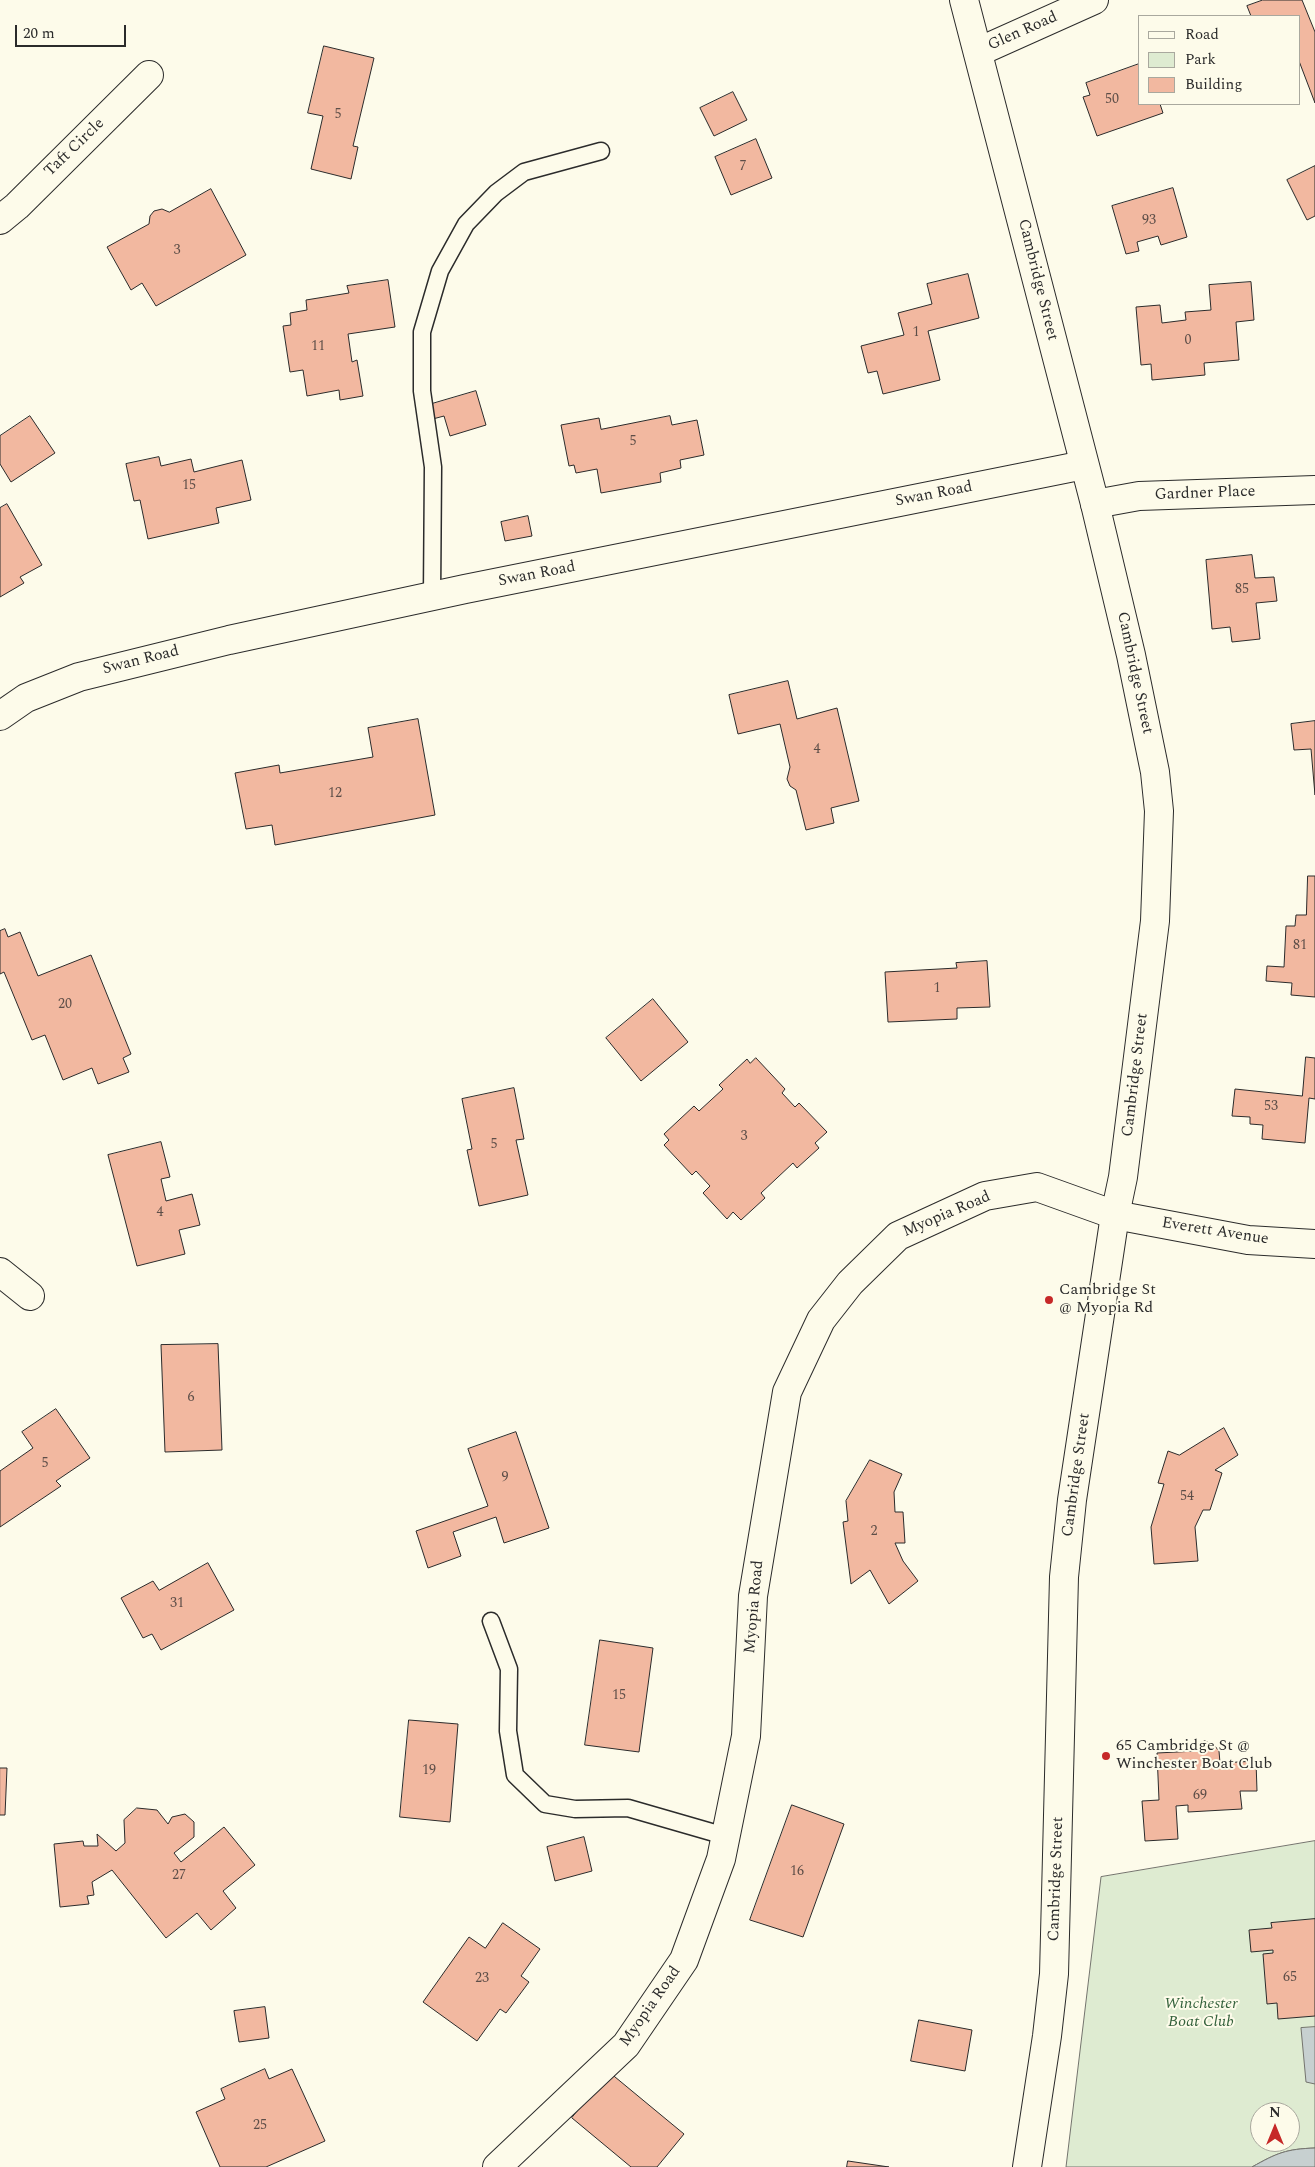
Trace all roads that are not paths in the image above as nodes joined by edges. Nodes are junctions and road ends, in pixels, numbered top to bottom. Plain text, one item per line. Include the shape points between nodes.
1 (964, 0) edge
2 (1094, 0) edge
3 (978, 52) junction
4 (149, 75) dead end
5 (602, 150) dead end
6 (0, 220) edge
7 (1084, 465) junction
8 (1315, 490) edge
9 (1095, 504) junction
10 (432, 596) junction
11 (0, 716) edge
12 (1115, 1216) junction
13 (1315, 1244) edge
14 (0, 1272) edge
15 (30, 1296) dead end
16 (491, 1621) dead end
17 (725, 1836) junction
18 (497, 2167) edge
19 (1027, 2167) edge

1 - 3 main road, Cambridge Street
2 - 3 main road, Glen Road
3 - 7 main road, Cambridge Street
4 - 6 main road, Taft Circle
5 - 10 lane via 524,172 496,193 466,224 440,271 422,332 422,392 433,467
7 - 9 main road, Cambridge Street
7 - 10 main road, Swan Road
8 - 9 main road, Gardner Place via 1139,496
9 - 12 main road, Cambridge Street via 1144,713 1159,811 1151,957 1123,1177
10 - 11 main road, Swan Road via 229,640 79,677 26,698
12 - 13 main road, Everett Avenue via 1248,1240
12 - 17 main road, Myopia Road via 1036,1187 985,1196 898,1236 850,1283 821,1320 787,1392 753,1596 746,1736
12 - 19 main road, Cambridge Street via 1072,1500 1064,1577 1054,1974
14 - 15 main road
16 - 17 lane via 510,1669 508,1731 514,1775 545,1804 575,1809 628,1808
17 - 18 main road, Myopia Road via 721,1859 684,1960 626,2045

